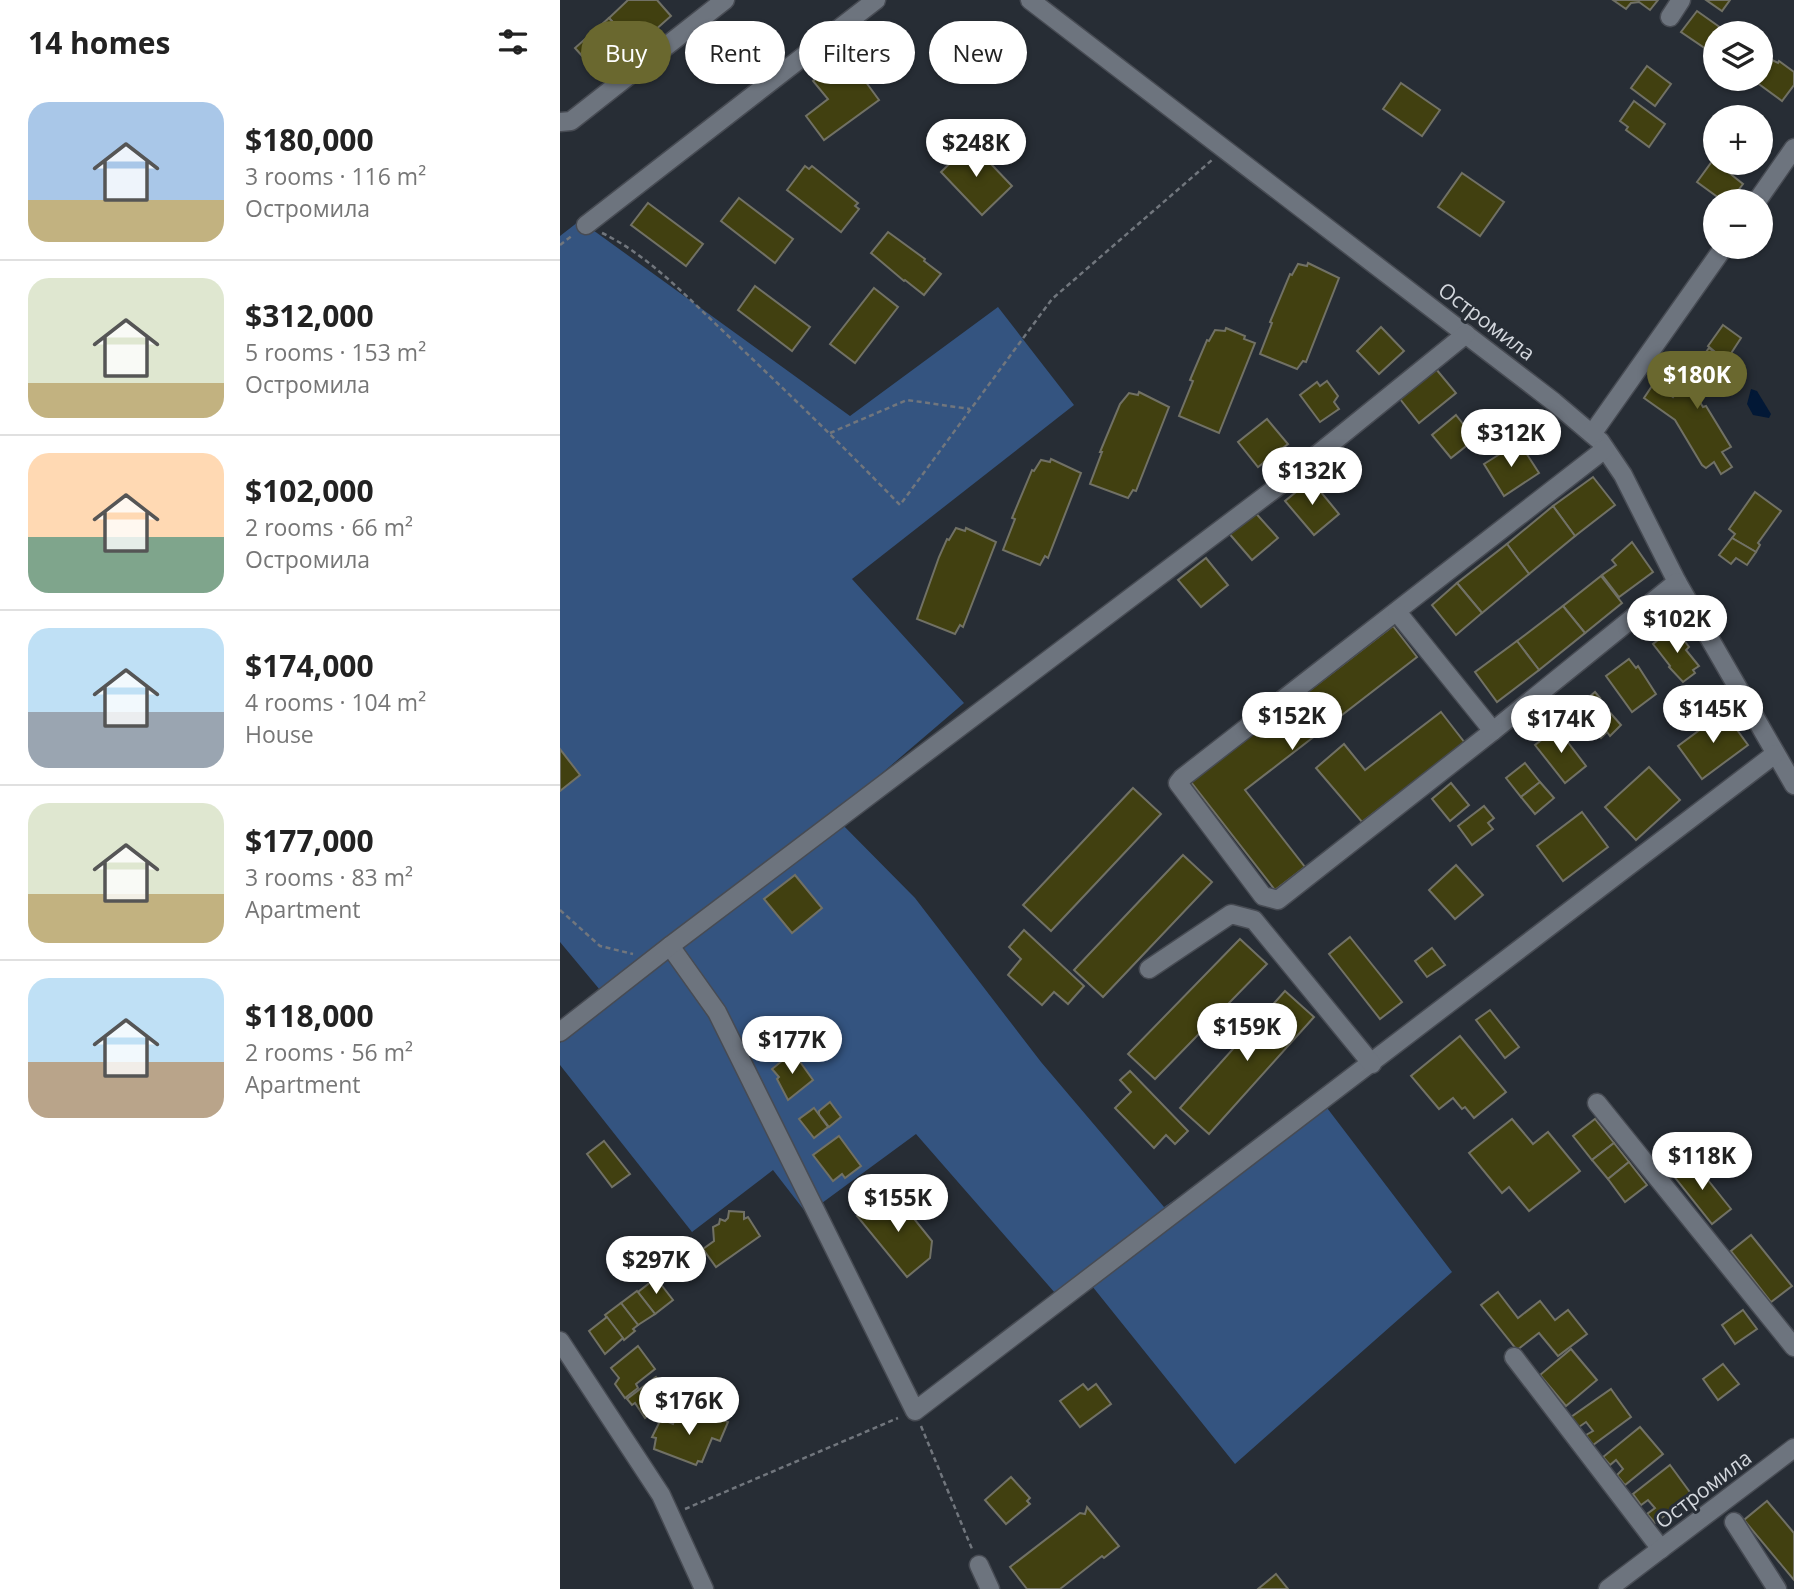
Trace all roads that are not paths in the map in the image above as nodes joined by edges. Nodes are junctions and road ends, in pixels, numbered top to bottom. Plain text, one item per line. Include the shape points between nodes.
1 (725, 0) edge
2 (876, 0) edge
3 (1030, 0) edge
4 (1681, 0) edge
5 (1671, 17) dead end
6 (560, 122) edge
7 (1794, 148) edge
8 (1765, 189) edge
9 (586, 225) road end
10 (1716, 259) edge
11 (1466, 334) junction
12 (1592, 434) junction
13 (1605, 449) junction
14 (1677, 582) junction
15 (1398, 612) junction
16 (1493, 731) junction
17 (1775, 754) junction
18 (1794, 785) edge
19 (670, 946) junction
20 (1149, 968) dead end
21 (560, 1031) edge
22 (1372, 1064) junction
23 (1597, 1103) dead end
24 (560, 1341) edge
25 (1794, 1347) edge
26 (1514, 1357) dead end
27 (1794, 1448) edge
28 (1734, 1522) dead end
29 (1661, 1549) junction
30 (979, 1565) road end
31 (704, 1589) edge
32 (990, 1589) edge
33 (1608, 1589) edge
34 (1777, 1589) edge

1 - 6 street via 571,121
2 - 9 street
3 - 11 street, Остромила
4 - 5 street
7 - 8 street
10 - 12 street
11 - 12 street, Остромила
11 - 19 street via 1270,492
12 - 13 street, Остромила
13 - 14 street, Остромила
13 - 15 street
14 - 16 street
14 - 17 street, Остромила
15 - 16 street
15 - 16 street via 1178,783 1263,896 1278,900
17 - 18 street, Остромила
17 - 22 street
19 - 21 street
19 - 22 street via 717,1012 915,1411
20 - 22 street via 1231,914 1254,920
23 - 25 street
24 - 31 street via 661,1496
26 - 29 street
27 - 29 street, Остромила
28 - 34 street
29 - 33 street, Остромила
30 - 32 street

